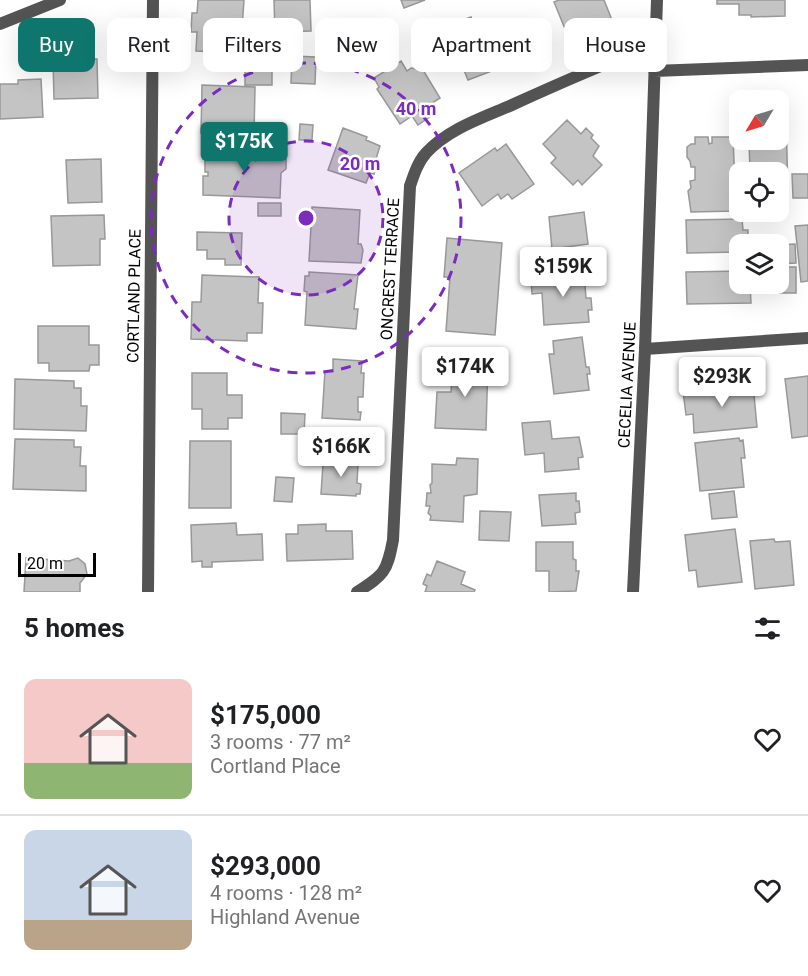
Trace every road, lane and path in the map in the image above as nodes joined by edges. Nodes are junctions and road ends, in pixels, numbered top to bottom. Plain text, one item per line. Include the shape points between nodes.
1 (60, 0) edge
2 (153, 0) edge
3 (657, 0) edge
4 (656, 18) edge
5 (0, 24) edge
6 (808, 65) edge
7 (667, 71) edge
8 (585, 72) edge
9 (654, 72) edge
10 (808, 338) edge
11 (645, 349) junction
12 (148, 592) edge
13 (357, 592) edge
14 (633, 592) edge

1 - 5 street
2 - 12 street, CORTLAND PLACE
3 - 4 street, CECELIA AVENUE
6 - 7 street
8 - 13 street, ONCREST TERRACE via 464,126 426,154 416,169 410,186 393,540 389,560 379,578
9 - 11 street, CECELIA AVENUE
10 - 11 street
11 - 14 street, CECELIA AVENUE

